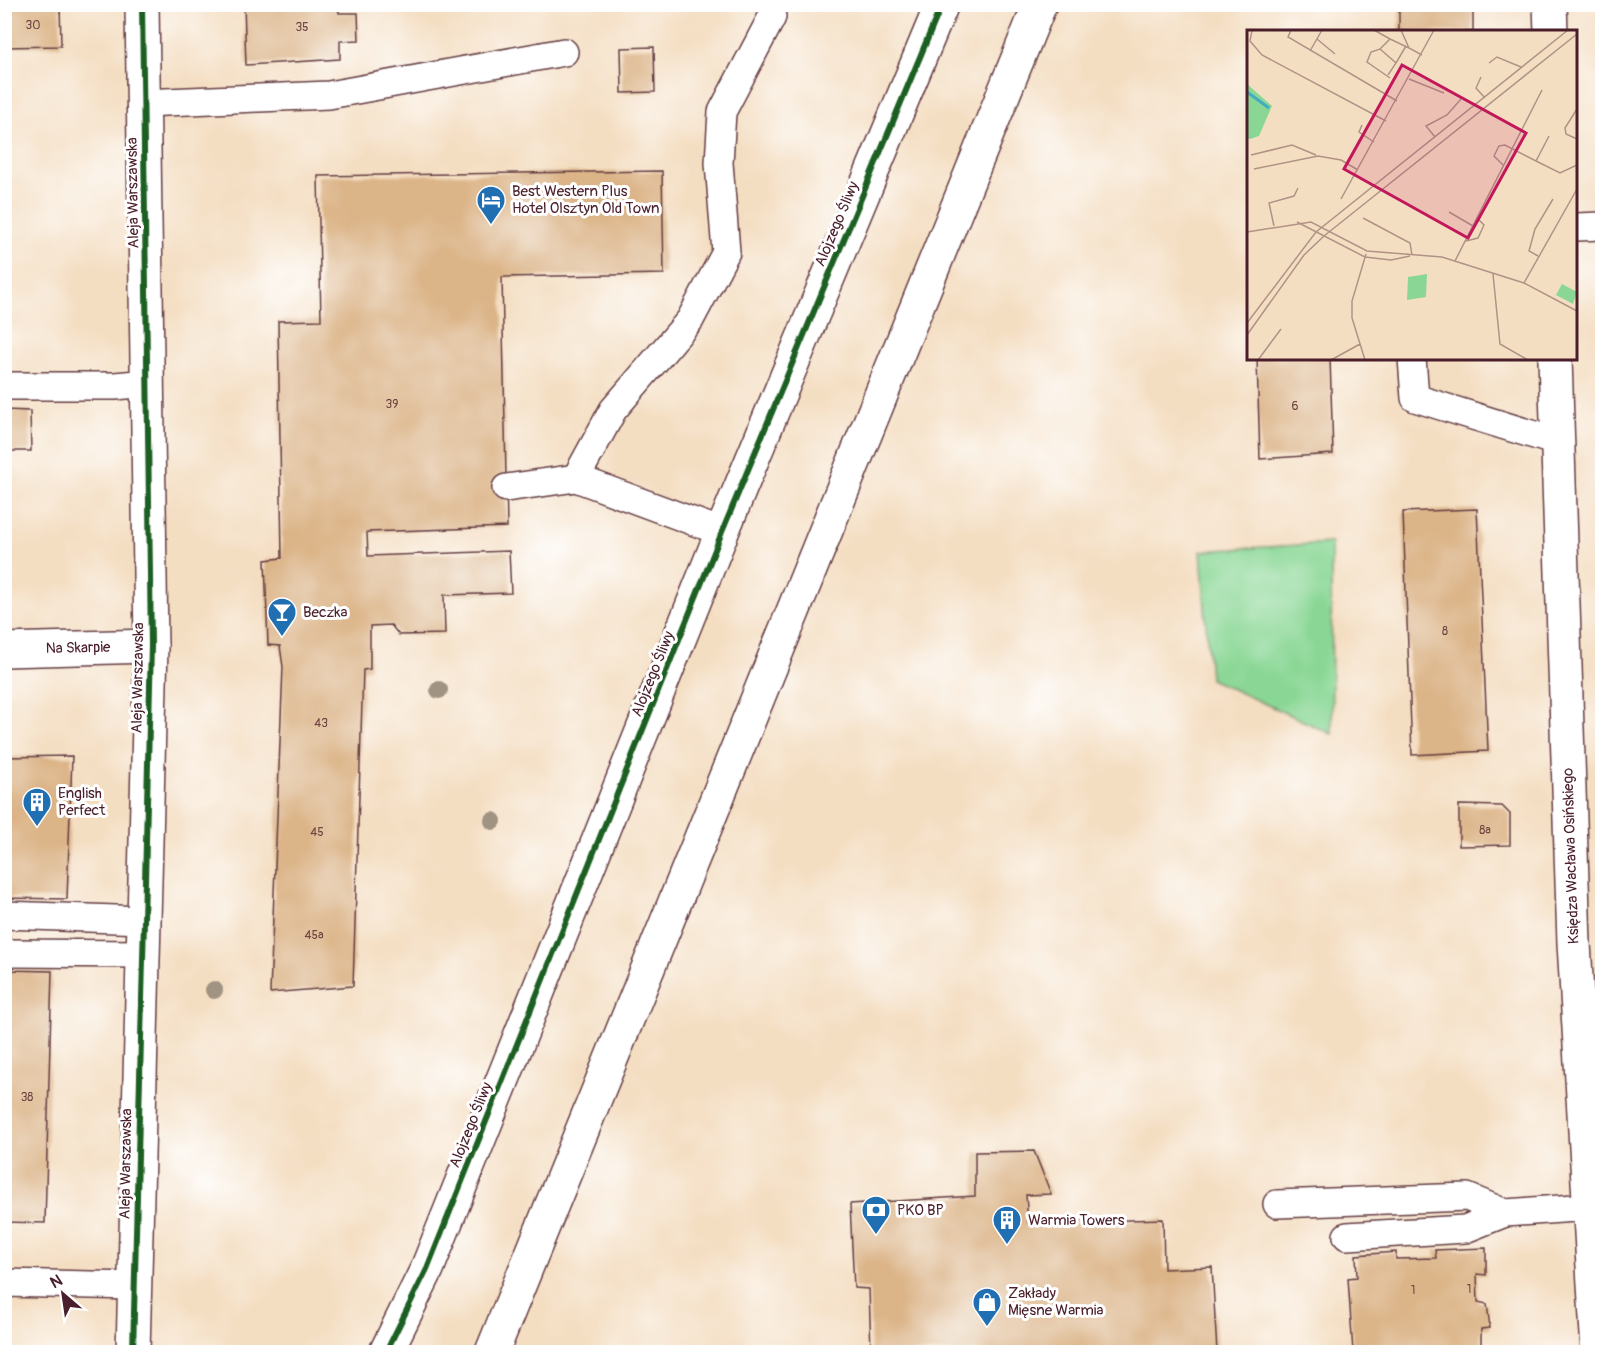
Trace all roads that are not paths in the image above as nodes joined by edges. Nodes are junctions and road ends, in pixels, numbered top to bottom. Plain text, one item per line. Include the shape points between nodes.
1 (142, 4) edge
2 (942, 4) edge
3 (1040, 4) edge
4 (1550, 4) edge
5 (772, 16) dead end
6 (1551, 30) edge
7 (564, 52) dead end
8 (143, 104) junction
9 (1602, 226) edge
10 (1577, 227) edge
11 (1412, 360) edge
12 (1555, 360) edge
13 (148, 383) junction
14 (4, 386) edge
15 (1557, 442) junction
16 (576, 478) junction
17 (506, 488) dead end
18 (722, 532) junction
19 (152, 646) junction
20 (4, 650) edge
21 (4, 915) edge
22 (144, 920) junction
23 (10, 953) dead end
24 (143, 954) junction
25 (1593, 1113) edge
26 (1277, 1204) dead end
27 (1589, 1207) junction
28 (1505, 1213) junction
29 (1347, 1236) dead end
30 (4, 1282) edge
31 (135, 1286) junction
32 (133, 1353) edge
33 (386, 1353) edge
34 (492, 1353) edge
35 (1598, 1353) edge

1 - 8 street, Aleja Warszawska
2 - 18 street, Alojzego Śliwy
3 - 34 street
4 - 6 street
5 - 16 lane via 722,112 719,163 726,252 690,320 614,410
7 - 8 lane via 329,95
8 - 13 street, Aleja Warszawska
9 - 10 lane
11 - 15 lane via 1415,398
12 - 15 street, Księdza Wacława Osińskiego
13 - 14 lane
13 - 19 street, Aleja Warszawska
15 - 25 street, Księdza Wacława Osińskiego via 1574,943
16 - 17 lane
16 - 18 lane
18 - 33 street, Alojzego Śliwy via 427,1269
19 - 20 street, Na Skarpie
19 - 22 street, Aleja Warszawska
21 - 22 lane
22 - 24 street, Aleja Warszawska
23 - 24 lane
24 - 31 street, Aleja Warszawska
25 - 27 street, Księdza Wacława Osińskiego
26 - 28 lane via 1467,1197
27 - 28 lane
27 - 35 street, Księdza Wacława Osińskiego
28 - 29 lane via 1465,1229
30 - 31 lane
31 - 32 street, Aleja Warszawska

